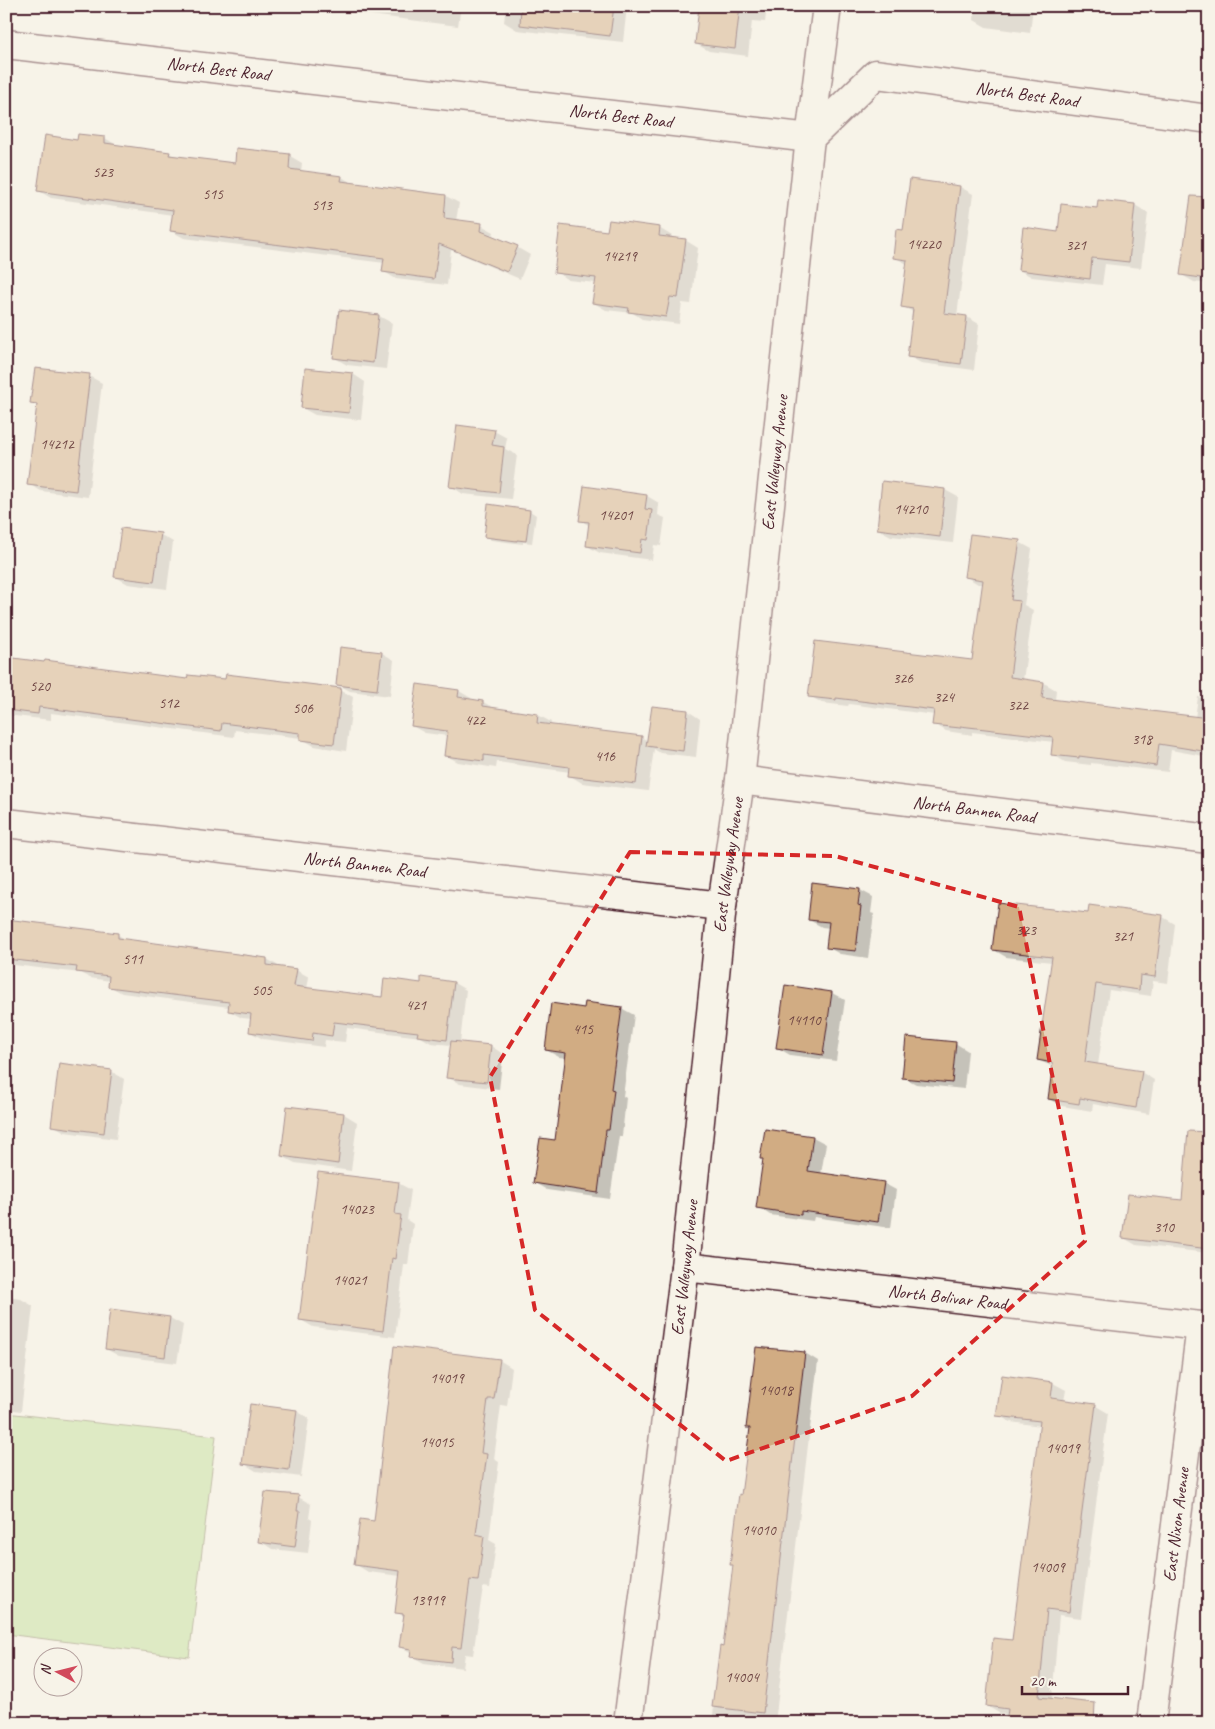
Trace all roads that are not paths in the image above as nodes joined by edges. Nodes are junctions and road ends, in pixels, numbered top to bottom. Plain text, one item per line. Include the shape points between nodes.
1 (827, 6) edge
2 (6, 44) edge
3 (1209, 119) edge
4 (810, 138) junction
5 (740, 780) junction
6 (6, 823) edge
7 (1209, 838) edge
8 (722, 906) junction
9 (685, 1267) junction
10 (1205, 1326) edge
11 (628, 1723) edge
12 (1151, 1723) edge

1 - 4 street, East Valleyway Avenue
2 - 4 street, North Best Road
3 - 4 street, North Best Road via 876,74
4 - 5 street, East Valleyway Avenue
5 - 7 street, North Bannen Road
5 - 8 street, East Valleyway Avenue
6 - 8 street, North Bannen Road
8 - 9 street, East Valleyway Avenue
9 - 10 street, North Bolivar Road
9 - 11 street, East Valleyway Avenue
10 - 12 street, East Nixon Avenue

